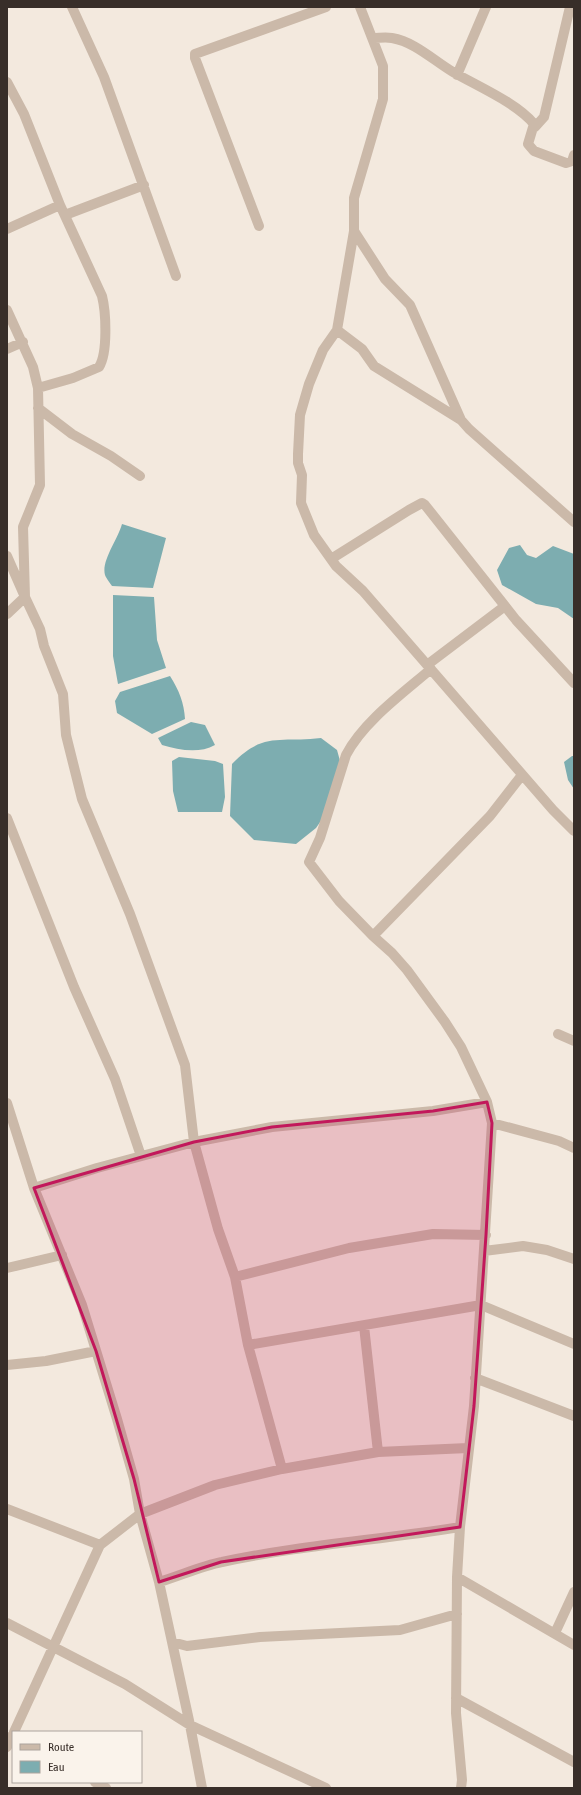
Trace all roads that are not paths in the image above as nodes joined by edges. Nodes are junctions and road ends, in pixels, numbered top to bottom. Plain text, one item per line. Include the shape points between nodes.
1 (72, 7) edge
2 (326, 7) edge
3 (360, 7) edge
4 (486, 7) edge
5 (570, 7) edge
6 (373, 38) junction
7 (457, 75) junction
8 (7, 82) edge
9 (535, 127) junction
10 (574, 155) edge
11 (144, 185) junction
12 (60, 205) junction
13 (65, 214) junction
14 (259, 226) dead end
15 (7, 229) edge
16 (354, 231) junction
17 (176, 276) dead end
18 (7, 310) edge
19 (337, 330) junction
20 (23, 342) junction
21 (7, 349) edge
22 (38, 388) junction
23 (38, 408) junction
24 (461, 420) junction
25 (140, 476) dead end
26 (573, 518) edge
27 (7, 556) edge
28 (332, 560) junction
29 (25, 597) junction
30 (505, 606) junction
31 (7, 614) edge
32 (429, 667) junction
33 (574, 683) edge
34 (522, 775) junction
35 (7, 818) edge
36 (574, 831) edge
37 (373, 936) junction
38 (558, 1034) dead end
39 (574, 1041) edge
40 (488, 1102) junction
41 (7, 1103) edge
42 (492, 1123) junction
43 (194, 1142) junction
44 (574, 1148) edge
45 (141, 1156) junction
46 (34, 1188) junction
47 (486, 1235) junction
48 (484, 1251) junction
49 (62, 1255) junction
50 (574, 1259) edge
51 (7, 1268) edge
52 (234, 1277) junction
53 (481, 1305) junction
54 (364, 1326) junction
55 (574, 1344) edge
56 (248, 1345) junction
57 (96, 1351) junction
58 (7, 1365) edge
59 (476, 1378) junction
60 (574, 1416) edge
61 (468, 1448) junction
62 (378, 1452) junction
63 (282, 1469) junction
64 (7, 1509) edge
65 (140, 1514) junction
66 (460, 1527) junction
67 (100, 1546) junction
68 (457, 1577) junction
69 (159, 1582) junction
70 (574, 1592) edge
71 (457, 1614) junction
72 (7, 1623) edge
73 (555, 1633) junction
74 (172, 1642) junction
75 (574, 1645) edge
76 (54, 1647) junction
77 (456, 1698) junction
78 (190, 1726) junction
79 (14, 1731) edge
80 (12, 1735) edge
81 (7, 1747) edge
82 (574, 1762) edge
83 (97, 1783) edge
84 (106, 1788) edge
85 (202, 1788) edge
86 (326, 1788) edge
87 (460, 1788) edge

1 - 11 street via 104,77
2 - 14 street via 195,54
3 - 6 street
4 - 7 street
5 - 9 street via 544,117
6 - 7 street via 391,38 408,44 428,54
6 - 16 street via 383,66 383,99 354,198
7 - 9 street via 515,108 532,121
8 - 12 street via 24,114
9 - 10 street via 528,144 534,151 566,163 572,161
11 - 13 street
11 - 17 street
12 - 13 street
12 - 15 street
13 - 22 street via 102,296 105,309 103,357 96,369
16 - 19 street
16 - 24 street via 385,279 410,305
18 - 20 street
19 - 24 street via 362,349 374,366
19 - 28 street via 323,350 309,384 300,415 298,454 302,475 301,503 314,535
20 - 21 street
20 - 22 street via 33,366
22 - 23 street
23 - 25 street via 72,434
23 - 29 street via 40,485 23,527
24 - 26 street
27 - 29 street
28 - 30 street via 422,504 426,505
28 - 32 street via 351,582 363,591
29 - 31 street
29 - 43 street via 40,629 63,694 66,735 82,799 130,914 185,1065
30 - 32 street
30 - 33 street
32 - 34 street
32 - 37 street via 351,744 320,838 309,860 326,886
34 - 36 street
34 - 37 street via 490,816
35 - 45 street via 74,987 114,1079
37 - 40 street via 407,970 445,1022 461,1047
38 - 39 street
40 - 42 street
40 - 43 street via 433,1111 272,1127
41 - 46 street
42 - 44 street via 559,1141
42 - 47 street
43 - 45 street
43 - 52 street
45 - 46 street
46 - 49 street
47 - 48 street
47 - 52 street via 418,1236 349,1248
48 - 50 street via 523,1246 547,1250
48 - 53 street
49 - 51 street
49 - 57 street via 82,1305
52 - 56 street
53 - 54 street
53 - 55 street
53 - 59 street
54 - 56 street
54 - 62 street
56 - 63 street
57 - 58 street via 46,1361
57 - 65 street via 134,1479
59 - 60 street
59 - 61 street
61 - 62 street
61 - 66 street
62 - 63 street
63 - 65 street via 215,1486
64 - 67 street
65 - 67 street
65 - 69 street
66 - 68 street
66 - 69 street via 302,1548 221,1562
67 - 76 street
68 - 71 street
68 - 73 street
69 - 74 street
70 - 73 street
71 - 74 street via 400,1630 260,1637 187,1646
71 - 77 street
72 - 76 street
73 - 75 street
74 - 78 street
76 - 78 street via 124,1684
76 - 79 street
77 - 82 street
77 - 87 street via 462,1780
78 - 85 street
78 - 86 street
80 - 81 street
83 - 84 street

